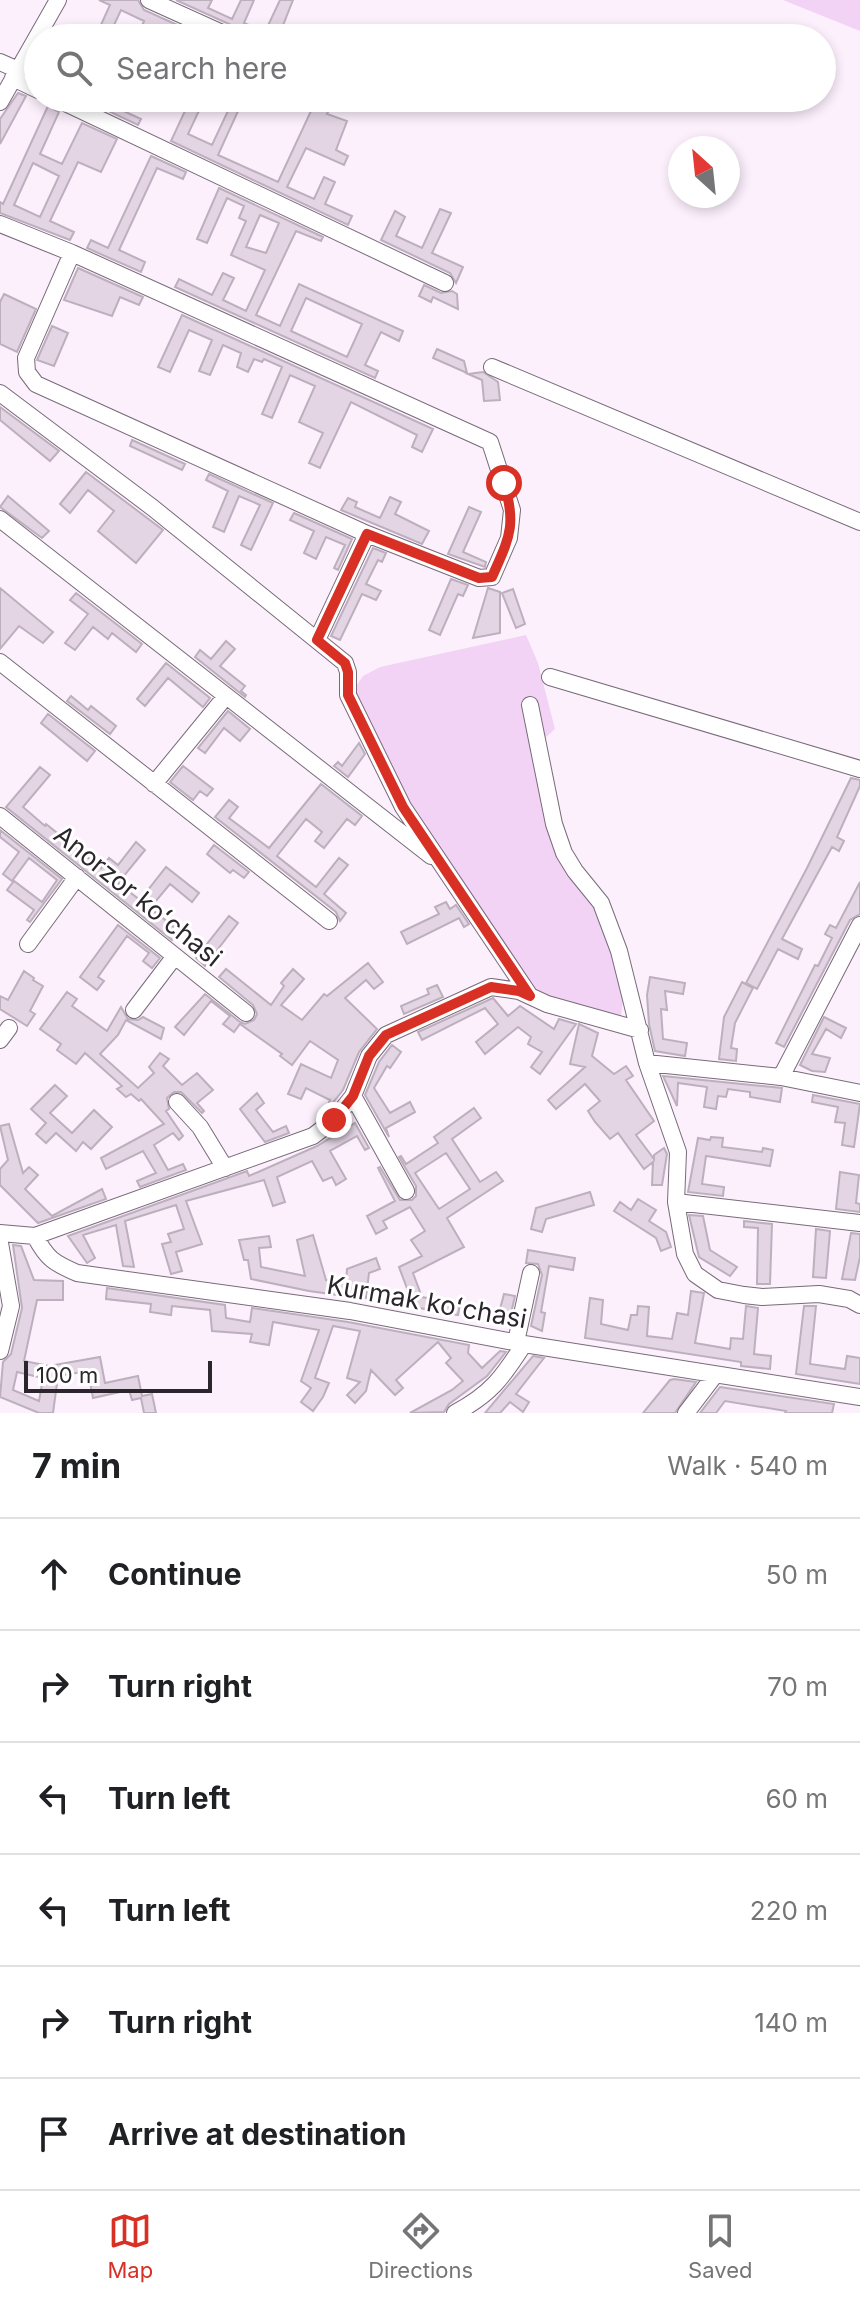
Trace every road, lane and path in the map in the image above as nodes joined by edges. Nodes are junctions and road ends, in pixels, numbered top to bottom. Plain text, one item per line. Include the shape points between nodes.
1 (58, 0) edge
2 (149, 0) edge
3 (44, 24) edge
4 (202, 24) edge
5 (24, 60) edge
6 (0, 62) edge
7 (16, 74) junction
8 (24, 80) edge
9 (0, 102) edge
10 (85, 112) edge
11 (0, 224) edge
12 (72, 253) junction
13 (445, 283) dead end
14 (492, 367) dead end
15 (0, 393) edge
16 (0, 519) edge
17 (860, 522) edge
18 (367, 534) junction
19 (317, 640) junction
20 (0, 662) edge
21 (550, 677) dead end
22 (226, 696) junction
23 (530, 705) dead end
24 (860, 769) edge
25 (154, 784) junction
26 (0, 816) edge
27 (443, 865) junction
28 (77, 877) junction
29 (329, 921) dead end
30 (860, 925) edge
31 (28, 944) dead end
32 (175, 956) junction
33 (530, 996) junction
34 (134, 1010) dead end
35 (246, 1013) dead end
36 (640, 1030) junction
37 (647, 1063) junction
38 (781, 1077) junction
39 (860, 1093) edge
40 (353, 1096) junction
41 (177, 1102) dead end
42 (225, 1168) junction
43 (406, 1191) dead end
44 (676, 1202) junction
45 (860, 1223) edge
46 (0, 1233) edge
47 (35, 1236) junction
48 (0, 1243) edge
49 (531, 1273) dead end
50 (860, 1305) edge
51 (520, 1343) junction
52 (0, 1351) edge
53 (715, 1375) junction
54 (860, 1397) edge
55 (455, 1413) edge
56 (686, 1413) edge

1 - 3 street
2 - 4 street
5 - 7 street
6 - 7 street
7 - 8 street
7 - 9 street
10 - 13 street
11 - 12 street
12 - 18 street via 26,358 27,372 36,384
12 - 18 street via 490,442 512,510 509,538 492,577 479,578
14 - 17 street
15 - 19 street
16 - 22 street
18 - 19 street
19 - 27 street via 345,663 348,695 403,807
20 - 25 street
21 - 24 street
22 - 25 street
22 - 27 street
23 - 36 street via 554,824 564,853 601,903
25 - 29 street
26 - 28 street, Anorzor koʻchasi
27 - 33 street
28 - 31 street
28 - 32 street, Anorzor koʻchasi
30 - 38 street
32 - 34 street
32 - 35 street, Anorzor koʻchasi
33 - 36 street
33 - 40 street via 491,987 386,1035 369,1056
36 - 37 street
37 - 38 street
37 - 44 street via 678,1152
38 - 39 street
40 - 42 street via 313,1136
40 - 43 street
41 - 42 street
42 - 47 street
44 - 45 street
44 - 50 street via 685,1254 695,1274 718,1290 762,1297 819,1294
46 - 47 street
47 - 51 street, Kurmak koʻchasi via 45,1255 77,1273 350,1311
48 - 52 street via 11,1306
49 - 51 street
51 - 53 street, Kurmak koʻchasi
51 - 55 street via 502,1380
53 - 54 street, Kurmak koʻchasi
53 - 56 street

